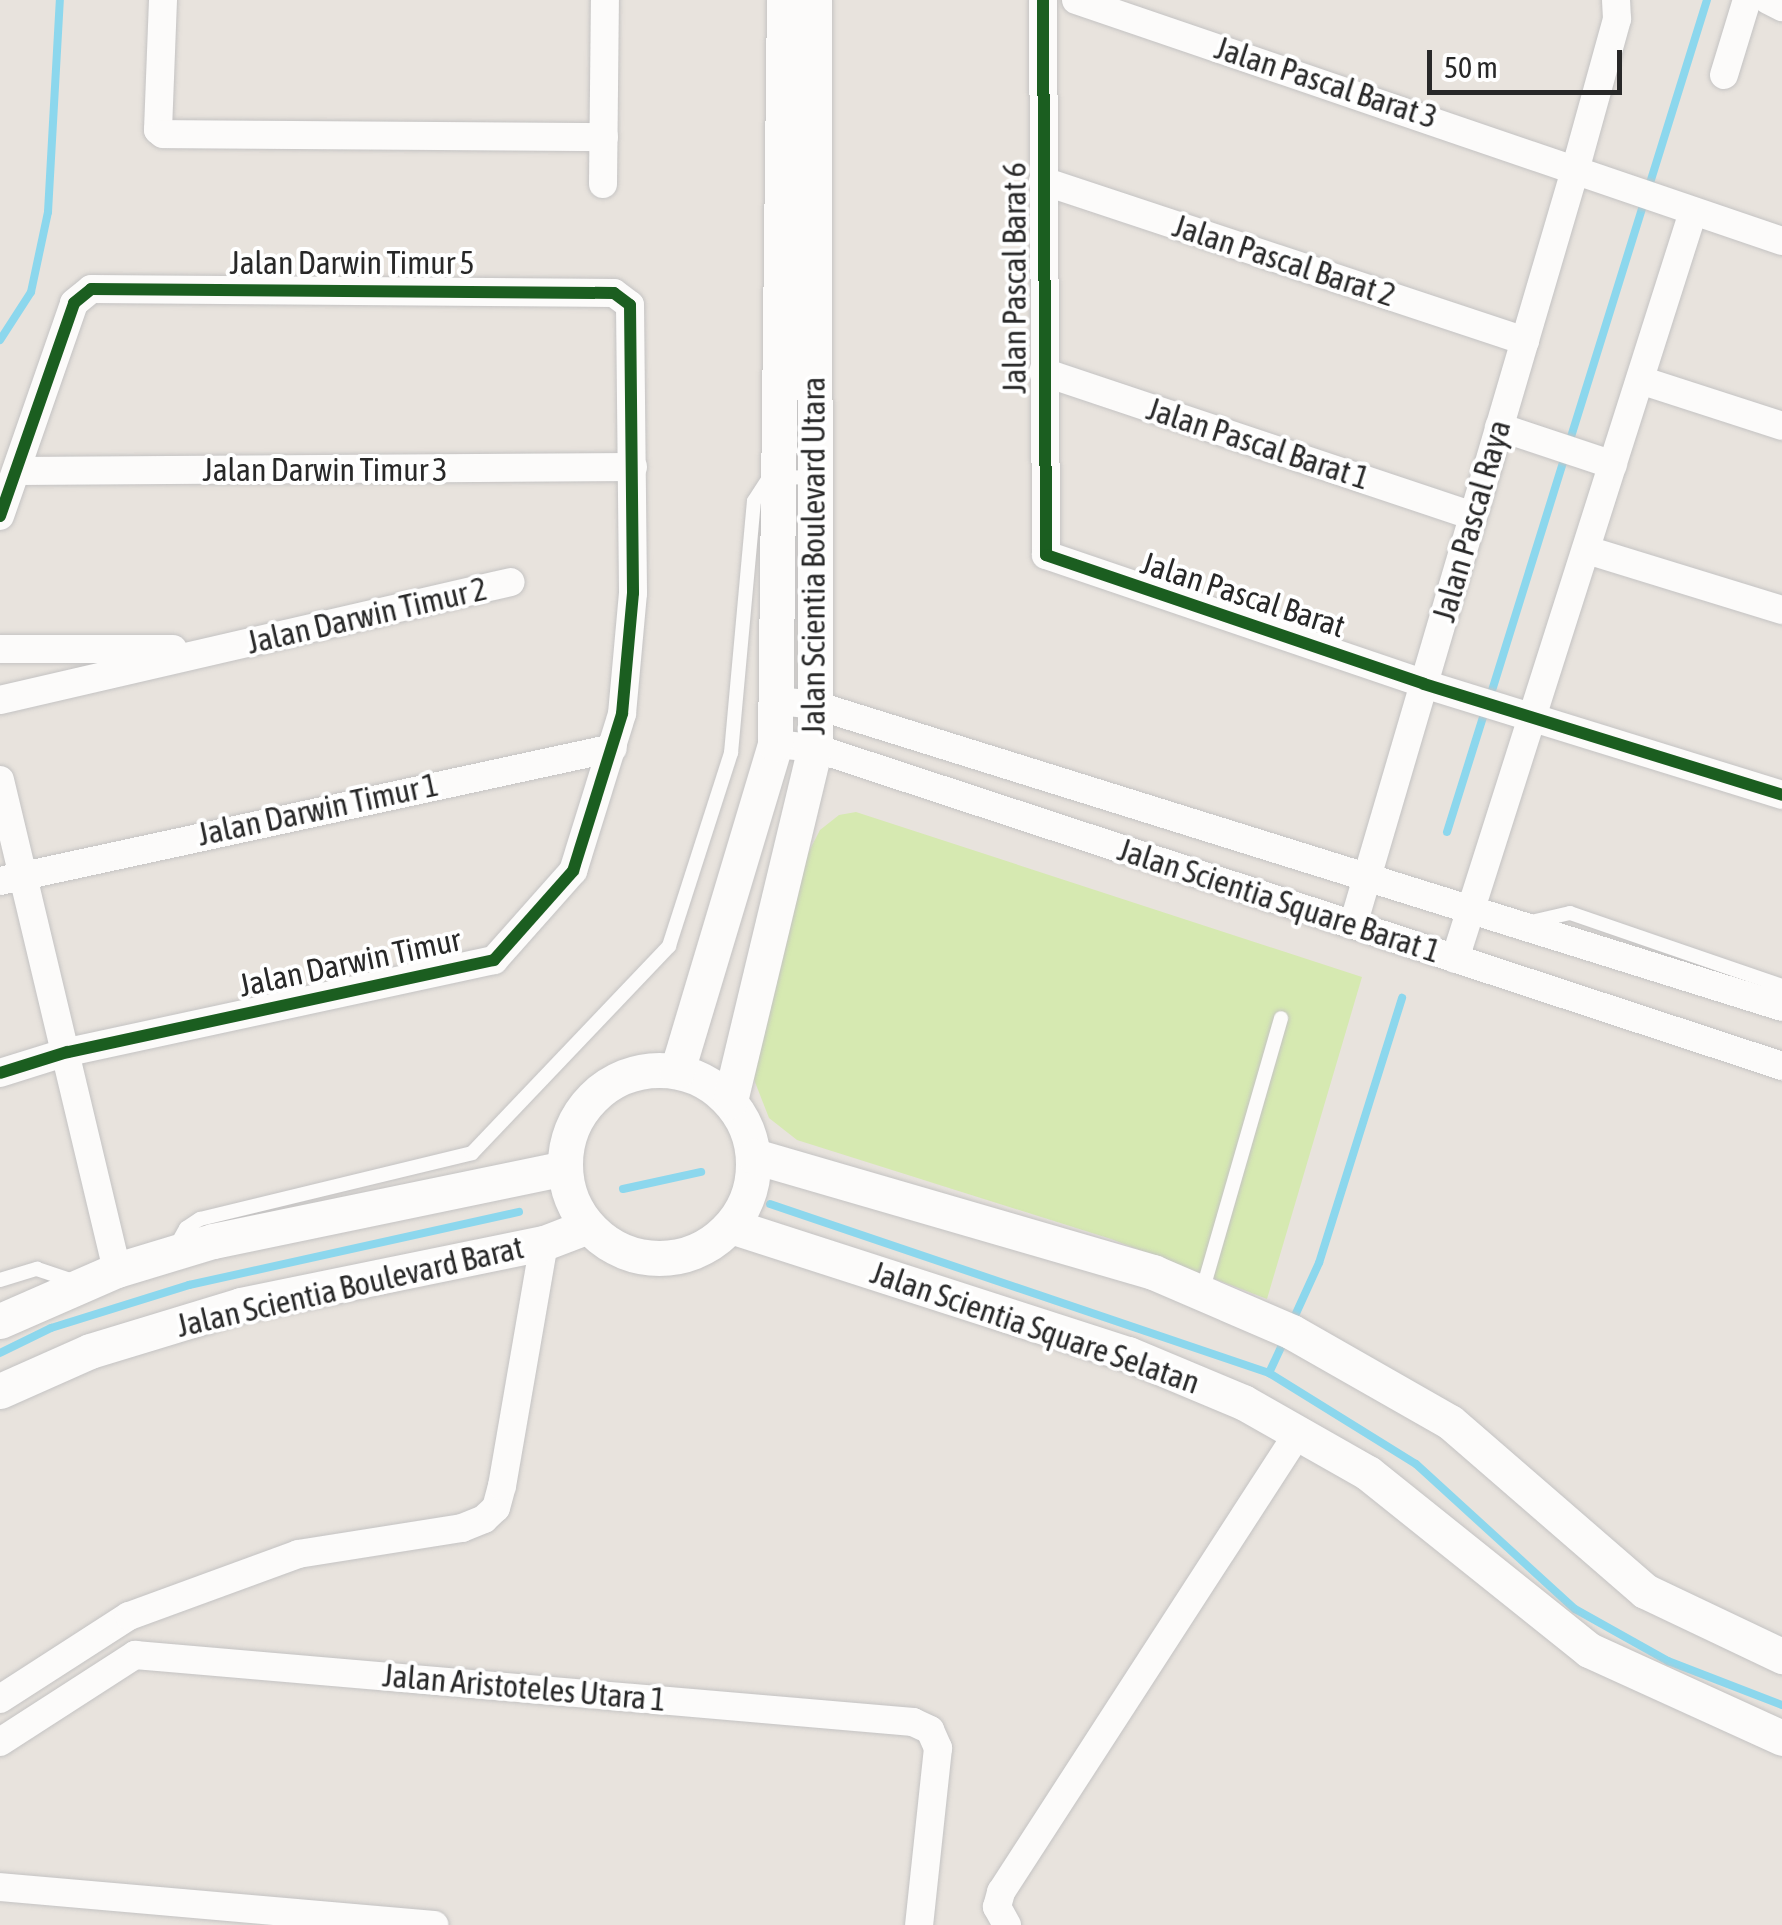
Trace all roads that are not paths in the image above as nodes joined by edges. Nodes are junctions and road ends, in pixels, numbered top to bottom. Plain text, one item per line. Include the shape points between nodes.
1 (163, 0) edge
2 (605, 0) edge
3 (784, 0) edge
4 (814, 0) edge
5 (1042, 0) edge
6 (1076, 0) edge
7 (1616, 0) edge
8 (1748, 0) edge
9 (1768, 0) edge
10 (1782, 8) edge
11 (1724, 76) dead end
12 (604, 138) junction
13 (1576, 167) junction
14 (1042, 181) junction
15 (603, 184) dead end
16 (1682, 206) junction
17 (1782, 241) edge
18 (630, 305) joint
19 (1525, 341) junction
20 (1042, 372) junction
21 (1640, 380) junction
22 (1782, 426) edge
23 (1500, 427) junction
24 (1601, 461) junction
25 (634, 467) junction
26 (17, 471) junction
27 (798, 477) junction
28 (0, 516) edge
29 (1474, 516) junction
30 (1587, 550) junction
31 (1046, 554) joint
32 (511, 582) dead end
33 (1782, 610) edge
34 (0, 649) edge
35 (223, 649) junction
36 (1424, 684) junction
37 (0, 700) edge
38 (778, 701) junction
39 (815, 704) junction
40 (1523, 712) junction
41 (775, 744) junction
42 (614, 748) junction
43 (815, 748) junction
44 (0, 780) edge
45 (1782, 795) edge
46 (1367, 874) junction
47 (11, 877) edge
48 (1473, 909) junction
49 (1520, 924) junction
50 (1353, 925) junction
51 (1455, 959) junction
52 (1782, 986) edge
53 (1782, 1007) edge
54 (1281, 1018) dead end
55 (67, 1052) junction
56 (1782, 1066) edge
57 (677, 1072) junction
58 (0, 1073) edge
59 (730, 1101) junction
60 (754, 1156) junction
61 (564, 1168) junction
62 (588, 1226) junction
63 (730, 1226) junction
64 (544, 1243) junction
65 (172, 1254) junction
66 (117, 1270) junction
67 (0, 1280) edge
68 (81, 1284) junction
69 (1202, 1293) junction
70 (0, 1321) edge
71 (0, 1390) edge
72 (1298, 1433) junction
73 (129, 1616) junction
74 (135, 1655) junction
75 (1782, 1656) edge
76 (0, 1699) edge
77 (1782, 1738) edge
78 (0, 1742) edge
79 (0, 1888) edge
80 (434, 1925) edge
81 (919, 1925) edge
82 (1007, 1925) edge

1 - 12 street via 158,130 164,134
2 - 12 street
3 - 27 street, Jalan Scientia Boulevard Utara
4 - 27 street, Jalan Scientia Boulevard Utara
5 - 14 street, Jalan Pascal Barat 6
6 - 13 street, Jalan Pascal Barat 3
7 - 13 street, Jalan Pascal Raya
8 - 11 street
9 - 10 street
12 - 15 street
13 - 16 street, Jalan Pascal Barat 3
13 - 19 street, Jalan Pascal Raya
14 - 19 street, Jalan Pascal Barat 2
14 - 20 street, Jalan Pascal Barat 6
16 - 17 street, Jalan Pascal Barat 3
16 - 21 street
18 - 25 street, Jalan Darwin Timur
18 - 26 street, Jalan Darwin Timur 5 via 614,293 90,289 74,303
19 - 23 street, Jalan Pascal Raya
20 - 29 street, Jalan Pascal Barat 1
20 - 31 street, Jalan Pascal Barat 6
21 - 22 street
21 - 24 street
23 - 24 street
23 - 29 street, Jalan Pascal Raya
24 - 30 street
25 - 26 street, Jalan Darwin Timur 3
25 - 42 street, Jalan Darwin Timur via 632,593
26 - 28 street
27 - 38 street, Jalan Scientia Boulevard Utara
27 - 39 street, Jalan Scientia Boulevard Utara
27 - 65 lane via 766,479 754,501 731,753 669,946 472,1153 200,1219 186,1228
29 - 36 street, Jalan Pascal Raya
30 - 33 street
30 - 40 street
31 - 36 street, Jalan Pascal Barat
32 - 35 street, Jalan Darwin Timur 2
34 - 35 street, Jalan Darwin Timur 2
35 - 37 street, Jalan Darwin Timur 2
36 - 40 street, Jalan Pascal Barat
36 - 46 street, Jalan Pascal Raya
38 - 39 street, Jalan Scientia Square Barat 1
38 - 41 street, Jalan Scientia Boulevard Utara
39 - 43 street, Jalan Scientia Boulevard Utara
39 - 46 street, Jalan Scientia Square Barat 1
40 - 45 street, Jalan Pascal Barat
40 - 48 street
41 - 43 street, Jalan Scientia Square Barat 1
41 - 57 street, Jalan Scientia Boulevard Utara
42 - 47 street, Jalan Darwin Timur 1
42 - 55 street, Jalan Darwin Timur via 573,871 494,960
43 - 50 street, Jalan Scientia Square Barat 1
43 - 59 street, Jalan Scientia Boulevard Utara
44 - 47 street
46 - 48 street, Jalan Scientia Square Barat 1
46 - 50 street, Jalan Pascal Raya
47 - 55 street
48 - 49 street, Jalan Scientia Square Barat 1
48 - 51 street
49 - 52 lane via 1570,913
49 - 53 street, Jalan Scientia Square Barat 1
50 - 51 street, Jalan Scientia Square Barat 1
51 - 56 street, Jalan Scientia Square Barat 1
54 - 69 lane
55 - 58 street, Jalan Darwin Timur
55 - 66 street
57 - 59 street via 706,1082
57 - 61 street via 648,1070 598,1093 573,1127
59 - 60 street
60 - 63 street via 753,1182
60 - 69 street via 1015,1228
61 - 62 street via 571,1199
61 - 65 street
62 - 63 street via 612,1246 643,1257 675,1257 706,1247
62 - 64 street, Jalan Scientia Boulevard Barat
63 - 72 street, Jalan Scientia Square Selatan via 1128,1354
64 - 71 street, Jalan Scientia Boulevard Barat via 241,1305 90,1351
64 - 73 street via 496,1508 462,1528 298,1554
65 - 66 street
66 - 68 street
67 - 68 lane via 37,1269
68 - 70 street
69 - 75 street via 1361,1367 1450,1422 1645,1591
72 - 77 street, Jalan Scientia Square Selatan via 1368,1474 1589,1650
72 - 82 street via 1001,1892 998,1908
73 - 74 street
73 - 76 street
74 - 78 street
74 - 81 street, Jalan Aristoteles Utara 1 via 913,1722 930,1730 938,1748
79 - 80 street

